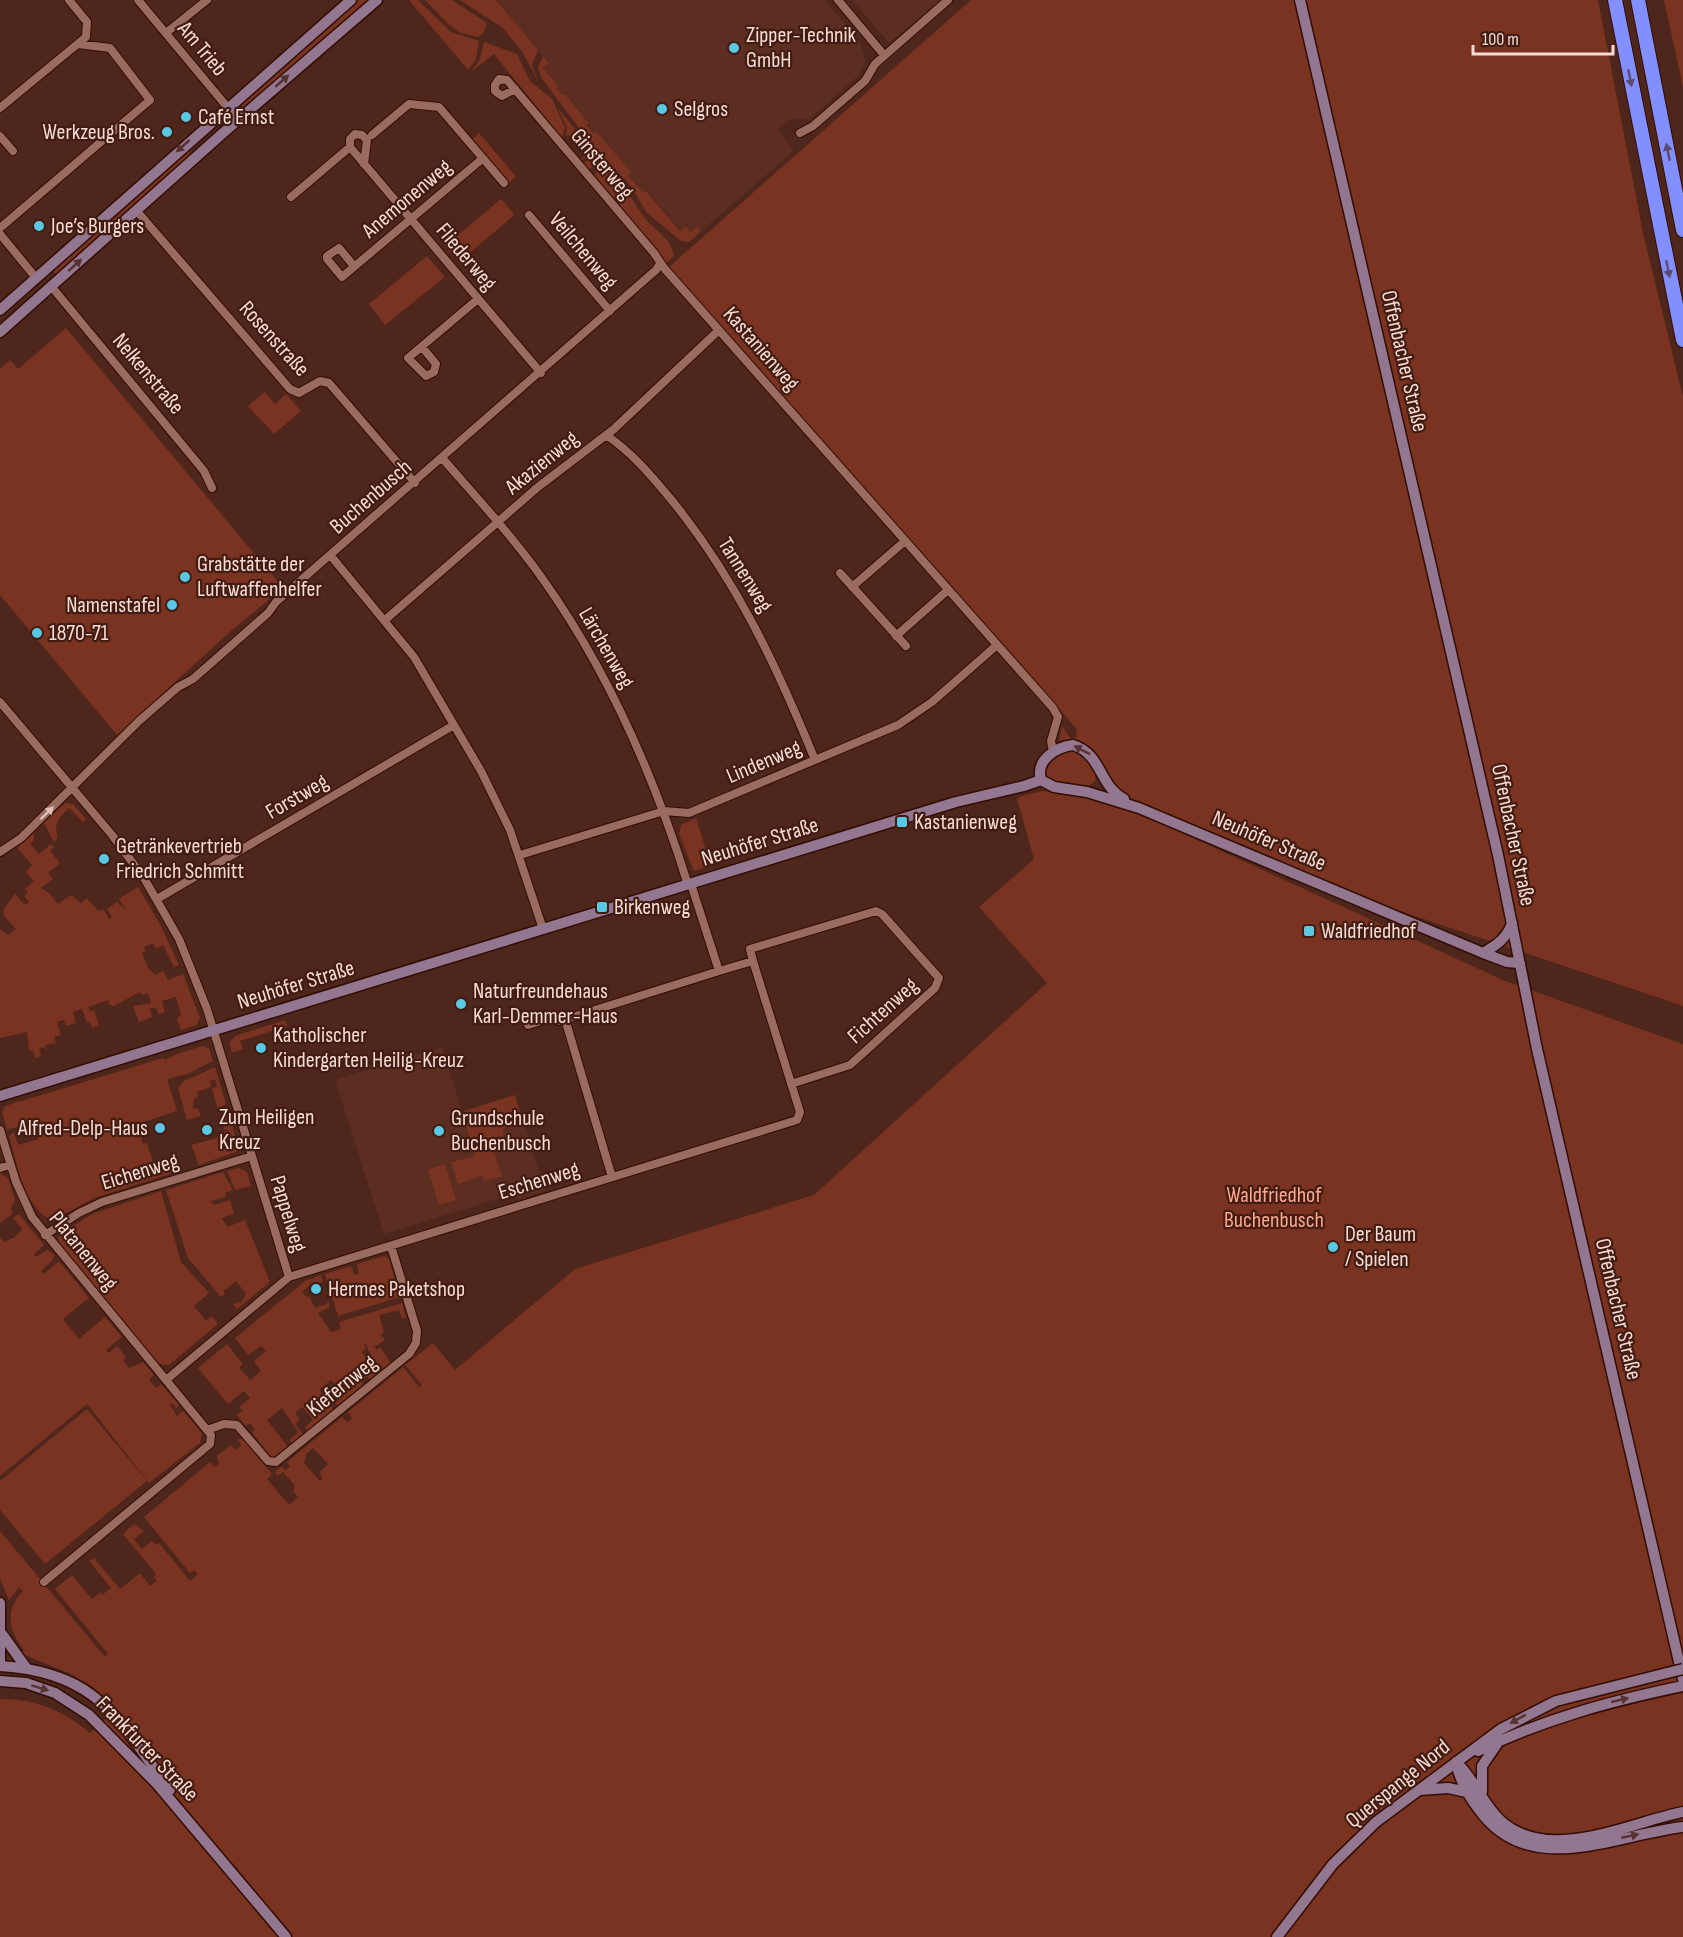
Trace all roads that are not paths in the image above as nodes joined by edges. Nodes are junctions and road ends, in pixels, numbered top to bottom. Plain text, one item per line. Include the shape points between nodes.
1 (69, 0) edge
2 (138, 0) edge
3 (207, 0) edge
4 (351, 0) edge
5 (377, 0) edge
6 (837, 0) edge
7 (948, 0) edge
8 (1300, 0) edge
9 (1615, 0) edge
10 (1638, 0) edge
11 (166, 33) junction
12 (78, 44) junction
13 (884, 55) junction
14 (515, 89) dead end
15 (0, 108) edge
16 (227, 108) junction
17 (238, 120) junction
18 (800, 133) dead end
19 (372, 135) dead end
20 (0, 136) edge
21 (350, 147) junction
22 (13, 151) dead end
23 (482, 159) junction
24 (364, 164) junction
25 (504, 183) dead end
26 (291, 197) dead end
27 (136, 210) junction
28 (529, 215) dead end
29 (410, 219) junction
30 (0, 228) edge
31 (1683, 230) edge
32 (0, 234) edge
33 (660, 264) junction
34 (354, 266) dead end
35 (36, 278) junction
36 (49, 288) junction
37 (478, 299) junction
38 (0, 310) edge
39 (610, 311) junction
40 (718, 330) junction
41 (0, 332) edge
42 (1683, 340) edge
43 (422, 347) dead end
44 (541, 373) junction
45 (606, 435) junction
46 (443, 459) junction
47 (415, 483) junction
48 (212, 488) dead end
49 (498, 522) junction
50 (905, 541) junction
51 (331, 556) junction
52 (840, 573) dead end
53 (852, 587) junction
54 (948, 590) junction
55 (385, 620) junction
56 (896, 636) junction
57 (997, 645) junction
58 (906, 646) dead end
59 (0, 702) edge
60 (454, 725) junction
61 (1053, 752) junction
62 (815, 760) junction
63 (1102, 773) junction
64 (1041, 780) junction
65 (72, 787) junction
66 (1087, 792) junction
67 (1138, 808) junction
68 (664, 811) junction
69 (0, 852) edge
70 (520, 855) junction
71 (689, 884) junction
72 (157, 899) junction
73 (1512, 923) junction
74 (543, 929) junction
75 (1483, 953) junction
76 (753, 961) junction
77 (1520, 963) junction
78 (719, 971) junction
79 (565, 1019) junction
80 (528, 1025) dead end
81 (214, 1031) junction
82 (791, 1084) junction
83 (0, 1096) edge
84 (0, 1130) edge
85 (252, 1156) junction
86 (10, 1165) junction
87 (0, 1168) edge
88 (612, 1177) junction
89 (45, 1234) junction
90 (391, 1246) junction
91 (289, 1277) junction
92 (166, 1380) junction
93 (207, 1430) junction
94 (44, 1582) dead end
95 (0, 1603) edge
96 (2, 1634) junction
97 (0, 1661) edge
98 (0, 1666) edge
99 (27, 1669) junction
100 (1683, 1669) edge
101 (1683, 1679) edge
102 (0, 1681) edge
103 (1683, 1686) edge
104 (1499, 1741) junction
105 (1456, 1762) junction
106 (1417, 1790) junction
107 (1467, 1792) junction
108 (1482, 1796) junction
109 (1683, 1806) edge
110 (1683, 1812) edge
111 (1660, 1817) junction
112 (1683, 1827) edge
113 (219, 1855) junction
114 (286, 1937) edge
115 (1277, 1937) edge

1 - 12 street via 87,22 88,35
2 - 11 street, Am Trieb
3 - 11 street
4 - 16 main road
17 -> 5 main road
6 - 13 street
7 - 13 street
8 - 73 main road, Offenbacher Straße
9 -> 42 highway
31 -> 10 highway
11 - 16 street, Am Trieb
12 - 15 street
12 - 30 street via 110,48 150,98
13 - 18 street via 874,64 866,81
14 - 33 street, Ginsterweg
16 - 17 street, Am Trieb
16 -> 35 main road
17 - 27 main road
19 - 23 street via 410,104 439,107
20 - 22 street
21 - 24 street, Fliederweg
21 - 24 street via 353,135 366,138
21 - 26 street
23 - 25 street
23 - 29 street, Anemonenweg
24 - 29 street, Fliederweg
36 -> 27 main road
27 - 47 street, Rosenstraße via 290,389 299,393 320,381 329,383
28 - 39 street, Veilchenweg
29 - 34 street, Anemonenweg
29 - 37 street, Fliederweg
32 - 35 street
33 - 39 street, Buchenbusch
33 - 40 street, Kastanienweg
35 - 36 main road
35 - 38 main road
36 - 41 main road
36 - 48 street, Nelkenstraße via 204,471
37 - 43 street
37 - 44 street, Fliederweg
39 - 44 street, Buchenbusch
40 - 45 street, Akazienweg
40 - 50 street, Kastanienweg
44 - 46 street, Buchenbusch
45 - 49 street, Akazienweg
45 - 62 street, Tannenweg via 665,492 724,573 769,651
46 - 47 street, Buchenbusch
46 - 49 street, Lärchenweg
47 - 51 street, Buchenbusch
49 - 55 street, Akazienweg
49 - 68 street, Lärchenweg via 548,586 600,670
50 - 53 street
50 - 54 street, Kastanienweg
51 - 55 street
51 - 65 street, Buchenbusch via 193,679 139,721
52 - 53 street
53 - 56 street
54 - 56 street
54 - 57 street, Kastanienweg
55 - 60 street via 418,663
56 - 58 street
57 - 61 street, Kastanienweg via 1057,713
57 - 62 street, Lindenweg via 914,715
59 - 65 street, Pappelweg
60 - 70 street via 500,807
60 - 72 street, Forstweg
63 -> 61 main road via 1093,757 1081,748 1066,746
61 - 64 main road, Kastanienweg via 1041,765
62 - 68 street, Lindenweg via 689,813
63 - 66 main road via 1098,783
63 - 67 main road via 1113,792
64 - 66 main road, Neuhöfer Straße via 1054,788
64 - 71 main road, Neuhöfer Straße
69 -> 65 street, Buchenbusch via 21,838
65 - 72 street, Pappelweg
66 - 67 main road, Neuhöfer Straße
67 - 75 main road, Neuhöfer Straße
68 - 70 street, Lindenweg
68 - 71 street, Lärchenweg
70 - 74 street
71 - 74 main road, Neuhöfer Straße
71 - 78 street, Lärchenweg
72 - 81 street, Pappelweg via 185,952
73 - 75 main road via 1504,938
73 - 77 main road, Offenbacher Straße
74 - 81 main road, Neuhöfer Straße
75 - 77 main road, Neuhöfer Straße
76 - 78 street
76 - 82 street
76 - 82 street, Fichtenweg via 750,949 876,911 939,978 935,988 853,1062
77 - 101 main road, Offenbacher Straße
78 - 79 street
79 - 80 street via 551,1018
79 - 88 street
81 - 83 main road, Neuhöfer Straße
81 - 85 street, Pappelweg
82 - 88 street, Eschenweg via 800,1112 799,1118 791,1123
84 - 86 street, Platanenweg
85 - 89 street, Eichenweg via 102,1202
85 - 91 street, Pappelweg
86 - 87 street
86 - 89 street, Platanenweg via 25,1205
88 - 90 street, Eschenweg
89 - 92 street, Platanenweg
90 - 91 street, Eschenweg
90 - 93 street, Kiefernweg via 417,1331 409,1354 276,1462 268,1461 237,1425 224,1424
91 - 92 street, Pappelweg
92 - 93 street
93 - 94 street via 212,1439 208,1447
95 - 96 main road
96 - 97 main road
96 - 99 main road
98 - 99 main road, Frankfurter Straße
99 - 113 main road, Frankfurter Straße via 73,1685 103,1702 128,1728
100 -> 105 main road, Querspange Nord, bridge via 1572,1696 1516,1719
102 -> 113 main road, Frankfurter Straße via 26,1683 55,1692 89,1715
104 -> 103 main road via 1570,1712
104 - 105 main road
104 - 108 main road via 1482,1767
105 - 106 main road, Querspange Nord
105 - 107 main road
105 - 108 main road
106 - 107 main road via 1448,1788
106 - 115 main road, Querspange Nord via 1376,1822 1333,1864
107 -> 112 main road via 1504,1836 1541,1850
108 - 111 main road via 1512,1830 1545,1841 1574,1839
109 - 111 main road
110 - 111 main road
113 - 114 main road, Frankfurter Straße

